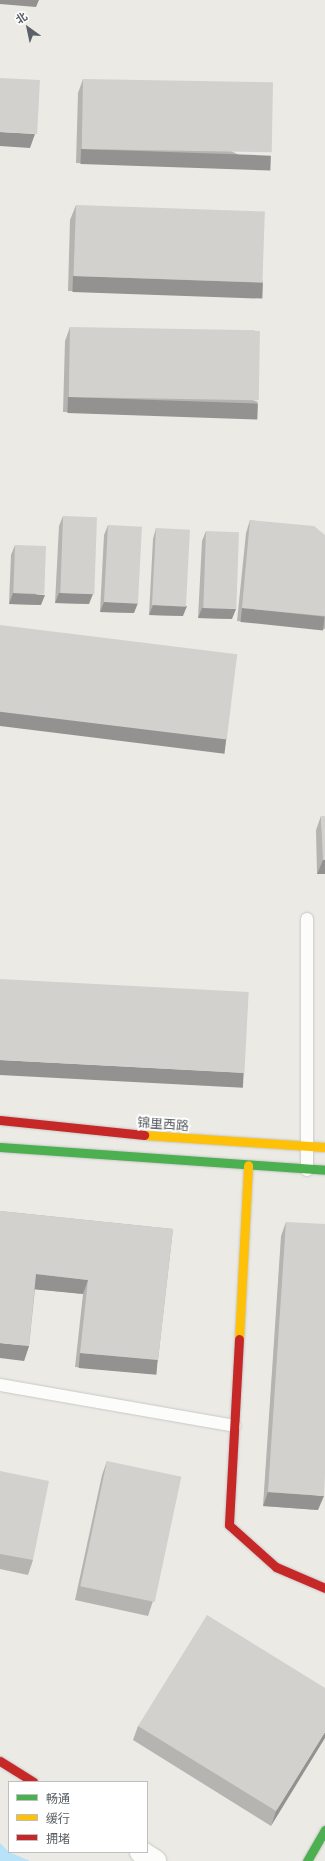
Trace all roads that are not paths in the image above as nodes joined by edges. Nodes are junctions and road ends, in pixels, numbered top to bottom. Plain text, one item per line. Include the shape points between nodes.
1 (306, 919) dead end
2 (0, 1120) edge
3 (325, 1146) edge
4 (0, 1147) edge
5 (307, 1147) junction
6 (248, 1165) junction
7 (307, 1170) junction
8 (325, 1170) edge
9 (0, 1385) edge
10 (234, 1426) junction
11 (325, 1588) edge
12 (0, 1761) edge
13 (31, 1781) edge
14 (325, 1830) edge
15 (143, 1853) edge
16 (155, 1861) edge
17 (307, 1861) edge

1 - 5 lane
2 - 5 main road, 锦里西路 via 123,1134
3 - 5 main road, 锦里西路
4 - 6 main road
5 - 7 lane
6 - 7 main road
6 - 10 main road
7 - 8 main road
9 - 10 lane
10 - 11 main road via 229,1525 276,1567
12 - 13 main road
14 - 17 main road
15 - 16 street

